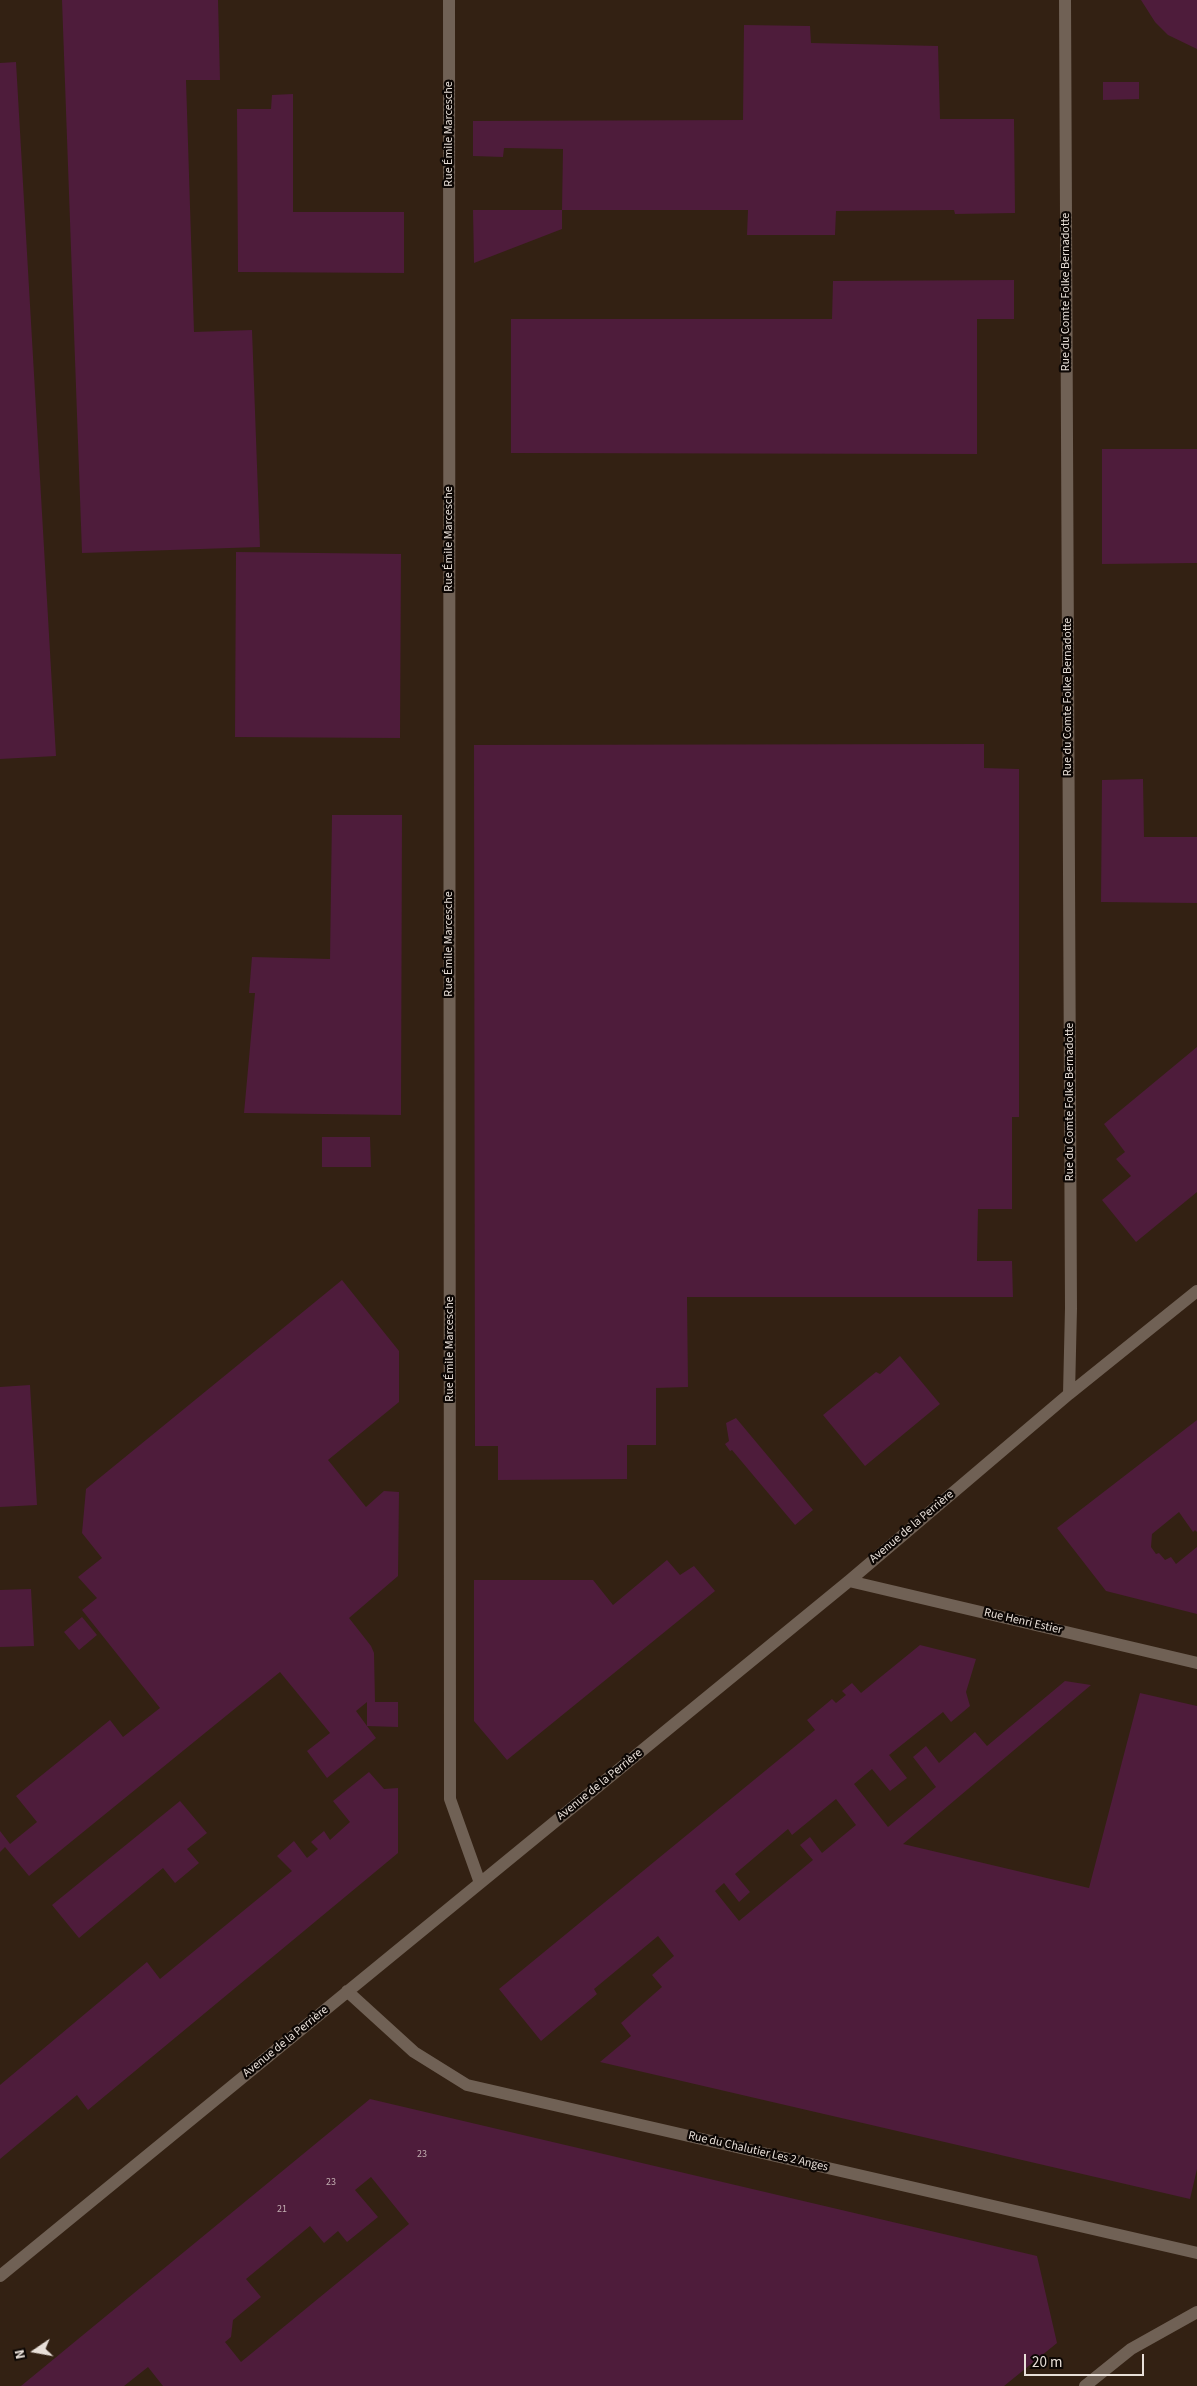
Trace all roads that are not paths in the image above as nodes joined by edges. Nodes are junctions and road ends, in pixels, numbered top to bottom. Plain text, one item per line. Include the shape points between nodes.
1 (449, 0) edge
2 (1065, 0) edge
3 (1197, 1291) edge
4 (1069, 1394) junction
5 (849, 1581) junction
6 (1197, 1663) edge
7 (480, 1883) junction
8 (347, 1991) junction
9 (1197, 2253) edge
10 (0, 2276) edge
11 (1197, 2312) edge
12 (1085, 2386) edge

1 - 7 street, Rue Émile Marcesche via 450,1799
2 - 4 street, Rue du Comte Folke Bernadotte
3 - 4 street, Avenue de la Perrière
4 - 5 street, Avenue de la Perrière
5 - 6 street, Rue Henri Estier
5 - 7 street, Avenue de la Perrière
7 - 8 street, Avenue de la Perrière
8 - 9 street, Rue du Chalutier Les 2 Anges via 414,2052 467,2086
8 - 10 street, Avenue de la Perrière
11 - 12 street via 1131,2349

